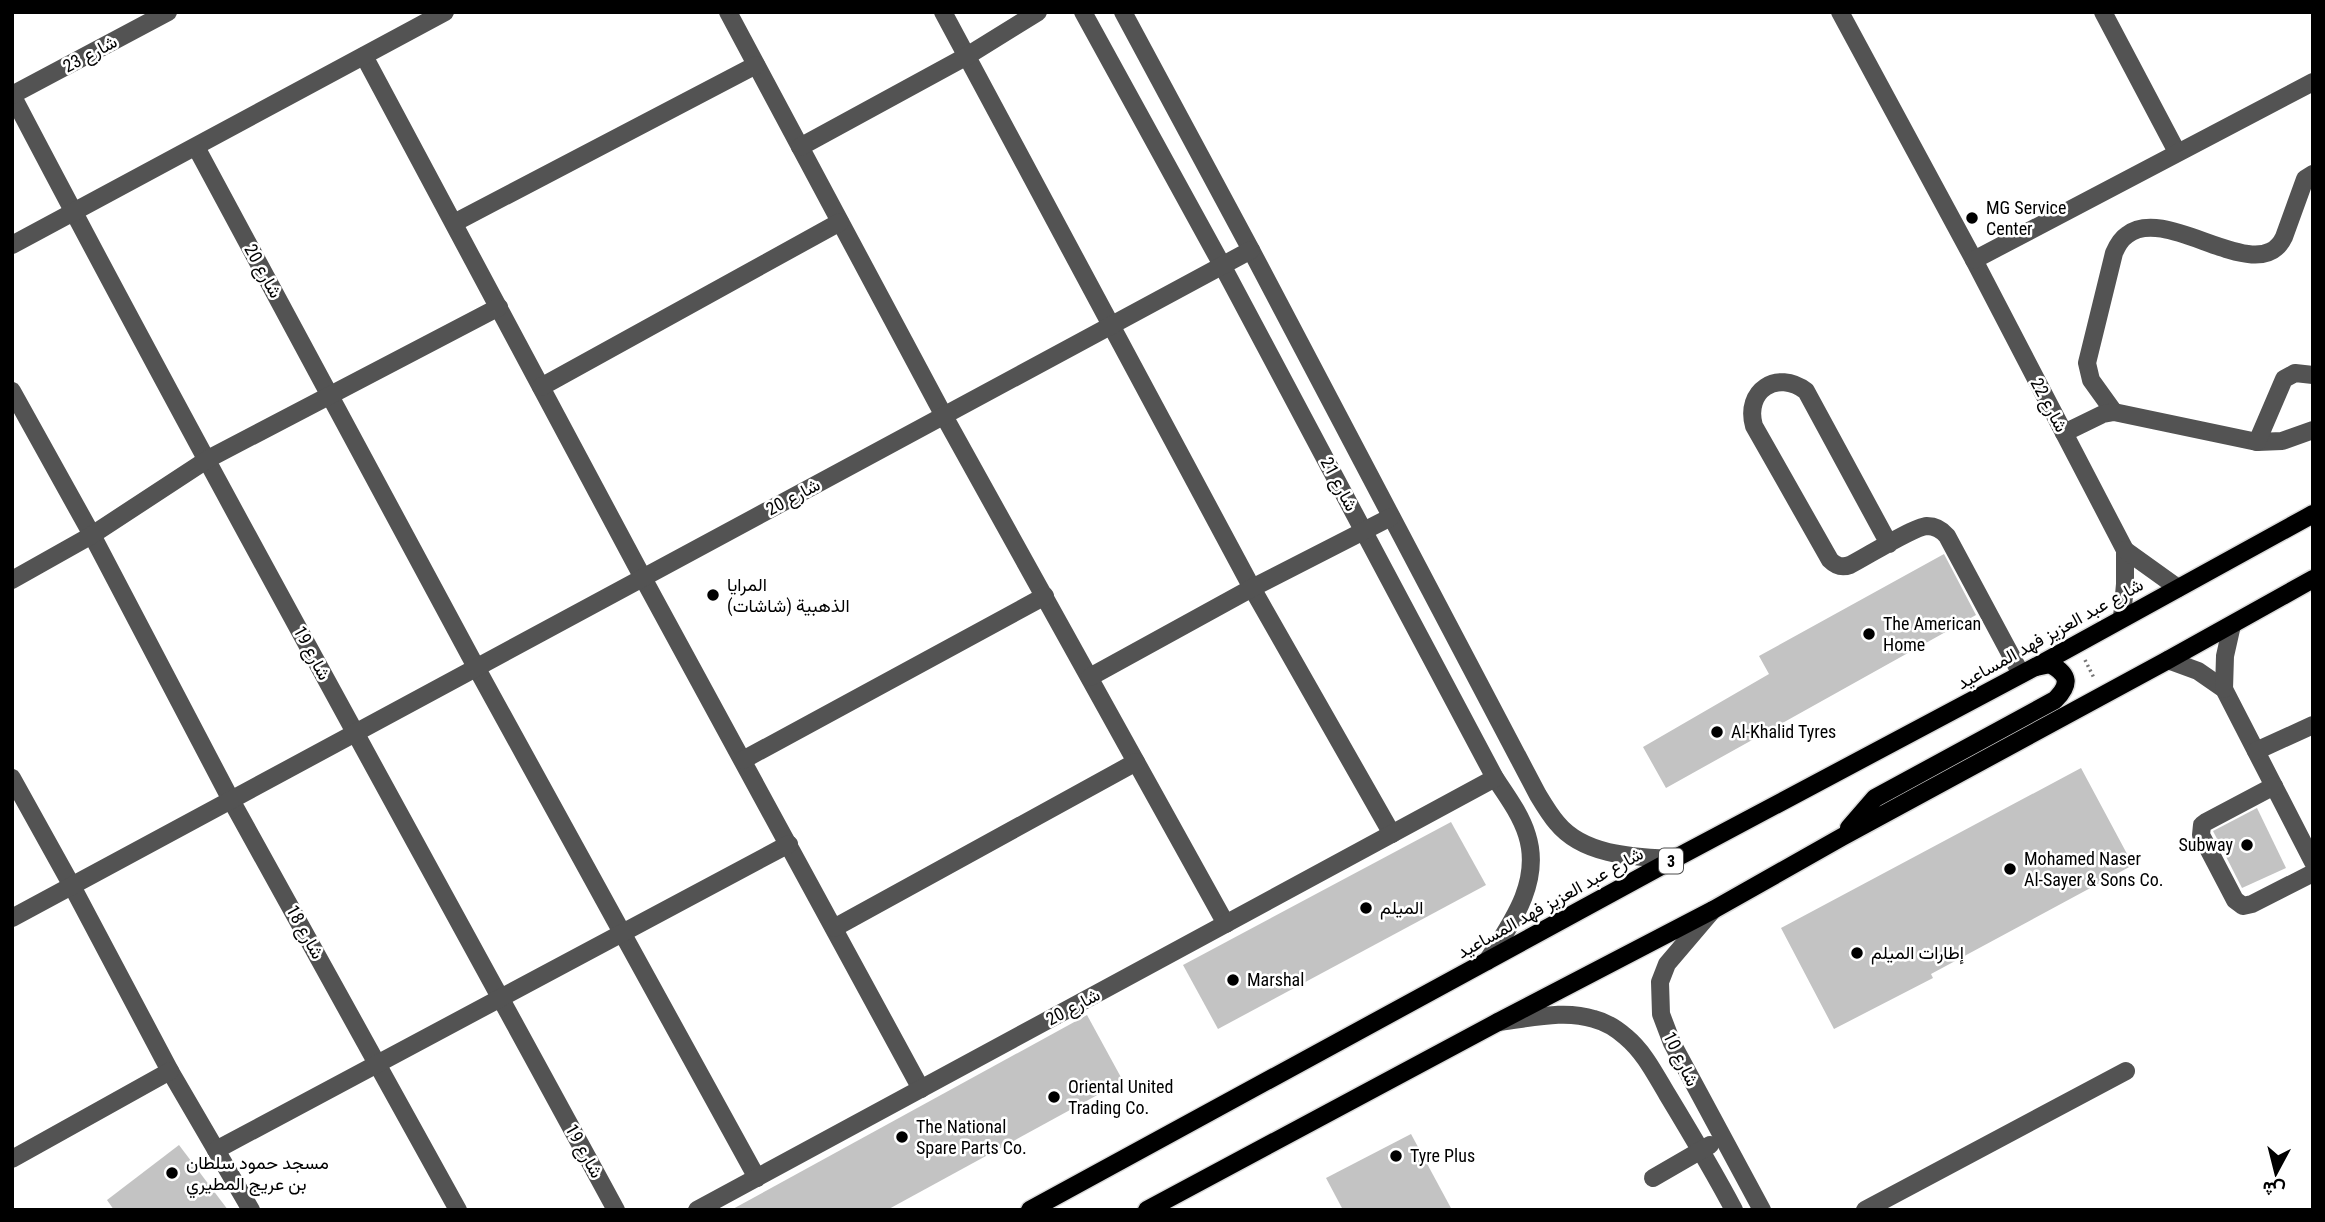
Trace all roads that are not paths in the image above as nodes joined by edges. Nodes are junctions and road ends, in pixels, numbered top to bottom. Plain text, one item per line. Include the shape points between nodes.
1 (168, 12) edge
2 (444, 12) edge
3 (728, 12) edge
4 (943, 12) edge
5 (1038, 12) edge
6 (1083, 12) edge
7 (1123, 12) edge
8 (1840, 12) edge
9 (2103, 12) edge
10 (364, 56) junction
11 (967, 56) junction
12 (756, 65) junction
13 (2313, 82) edge
14 (12, 95) edge
15 (196, 146) junction
16 (800, 147) junction
17 (2177, 152) junction
18 (2313, 174) edge
19 (74, 212) junction
20 (840, 222) junction
21 (454, 223) junction
22 (12, 246) edge
23 (1251, 250) junction
24 (1974, 260) junction
25 (1222, 265) junction
26 (499, 307) junction
27 (1112, 326) junction
28 (2313, 375) edge
29 (541, 387) junction
30 (12, 391) edge
31 (331, 395) junction
32 (2114, 412) junction
33 (944, 416) junction
34 (2313, 430) edge
35 (2064, 433) junction
36 (2257, 442) junction
37 (208, 459) junction
38 (2313, 514) edge
39 (1391, 517) junction
40 (1363, 530) junction
41 (92, 535) junction
42 (1889, 544) junction
43 (2125, 550) junction
44 (643, 578) junction
45 (2313, 579) edge
46 (12, 580) edge
47 (2178, 587) junction
48 (1252, 588) junction
49 (1045, 596) junction
50 (2122, 618) junction
51 (2232, 625) junction
52 (2168, 660) junction
53 (477, 667) junction
54 (2028, 671) junction
55 (1090, 677) junction
56 (2224, 689) junction
57 (2313, 725) edge
58 (354, 733) junction
59 (2256, 751) junction
60 (743, 760) junction
61 (1136, 762) junction
62 (12, 778) edge
63 (1495, 778) junction
64 (2274, 786) junction
65 (231, 800) junction
66 (1392, 834) junction
67 (1842, 836) junction
68 (789, 844) junction
69 (1674, 859) junction
70 (2313, 862) edge
71 (2313, 873) edge
72 (72, 886) junction
73 (1713, 910) junction
74 (12, 919) edge
75 (1226, 924) junction
76 (834, 928) junction
77 (624, 933) junction
78 (1487, 961) junction
79 (501, 998) junction
80 (1498, 1022) junction
81 (378, 1064) junction
82 (170, 1071) junction
83 (2126, 1071) dead end
84 (921, 1089) junction
85 (1722, 1138) junction
86 (216, 1150) junction
87 (1701, 1150) junction
88 (12, 1159) edge
89 (757, 1178) junction
90 (1653, 1178) dead end
91 (251, 1210) edge
92 (458, 1210) edge
93 (616, 1210) edge
94 (697, 1210) edge
95 (1030, 1210) edge
96 (1147, 1210) edge
97 (1734, 1210) edge
98 (1762, 1210) edge
99 (1865, 1210) edge

1 - 14 street, شارع 23
2 - 10 street
3 - 12 street
4 - 11 street
5 - 11 street
6 - 25 street, شارع 21
7 - 23 street, شارع 21
8 - 24 street, شارع 22
9 - 17 street
10 - 15 street
10 - 21 street
11 - 16 street
11 - 27 street
12 - 16 street
12 - 21 street
13 - 17 street
14 - 19 street, شارع 19
15 - 19 street
15 - 31 street, شارع 20
16 - 20 street
17 - 24 street
18 - 32 street via 2305,179 2284,237 2273,252 2253,255 2147,227 2119,243 2087,363 2091,380
19 - 22 street
19 - 37 street, شارع 19
20 - 29 street
20 - 33 street
21 - 26 street
23 - 25 street, شارع 20
23 - 39 street, شارع 21
24 - 35 street, شارع 22
25 - 27 street, شارع 20
25 - 40 street, شارع 21
26 - 29 street
26 - 31 street
27 - 33 street, شارع 20
27 - 48 street
28 - 36 street via 2295,373 2284,379
29 - 44 street
30 - 41 street, شارع 18
31 - 37 street
31 - 53 street, شارع 20
32 - 35 street
32 - 36 street
33 - 44 street, شارع 20
33 - 49 street
34 - 36 street via 2282,441
35 - 43 street, شارع 22
37 - 41 street
37 - 58 street, شارع 19
38 - 47 main road, شارع عبد العزيز فهد المساعيد / 3
39 - 40 street
39 - 69 street, شارع 21 via 1538,796 1558,825 1576,839 1615,856
40 - 48 street
40 - 63 street, شارع 21
41 - 46 street
41 - 65 street, شارع 18
42 - 42 street via 1845,567 1830,560 1754,426 1754,400 1765,387 1791,383 1806,391
42 - 54 street via 1927,526 1947,536
43 - 47 street, شارع 22
43 - 50 street, شارع 22
44 - 53 street, شارع 20
44 - 60 street
45 - 51 main road
47 - 50 main road, شارع عبد العزيز فهد المساعيد / 3
48 - 55 street
48 - 66 street
49 - 55 street
49 - 60 street
50 - 54 main road, شارع عبد العزيز فهد المساعيد / 3
51 - 52 main road
51 - 56 street
52 - 56 street via 2198,671
52 - 67 main road
53 - 58 street, شارع 20
53 - 77 street, شارع 20
54 - 67 main road via 2050,664 2061,670 2065,690 2055,701 1875,798
54 - 69 main road, شارع عبد العزيز فهد المساعيد / 3
55 - 61 street
56 - 59 street
57 - 59 street
58 - 65 street
58 - 79 street, شارع 19
59 - 64 street
60 - 68 street
61 - 75 street
61 - 76 street
62 - 72 street
63 - 66 street, شارع 20
63 - 78 street, شارع 21 via 1520,817 1531,854 1522,905
64 - 70 street
64 - 71 street via 2206,822 2201,835 2235,900 2243,906
65 - 72 street
65 - 81 street, شارع 18
66 - 75 street, شارع 20
67 - 73 main road
68 - 76 street
68 - 77 street
69 - 78 main road, شارع عبد العزيز فهد المساعيد / 3
72 - 74 street
72 - 82 street
73 - 80 main road
73 - 85 street, شارع 10 via 1667,964 1659,997 1664,1027
75 - 84 street, شارع 20
76 - 84 street
77 - 79 street
77 - 89 street, شارع 20
78 - 95 main road, شارع عبد العزيز فهد المساعيد / 3
79 - 81 street
79 - 93 street, شارع 19
80 - 87 street, شارع 10 via 1565,1014 1612,1026 1640,1051
80 - 96 main road
81 - 86 street
81 - 92 street, شارع 18
82 - 86 street
82 - 88 street
83 - 99 street
84 - 89 street, شارع 20
85 - 87 street
85 - 98 street, شارع 10
86 - 91 street
87 - 90 street
87 - 97 street, شارع 10
89 - 94 street, شارع 20

